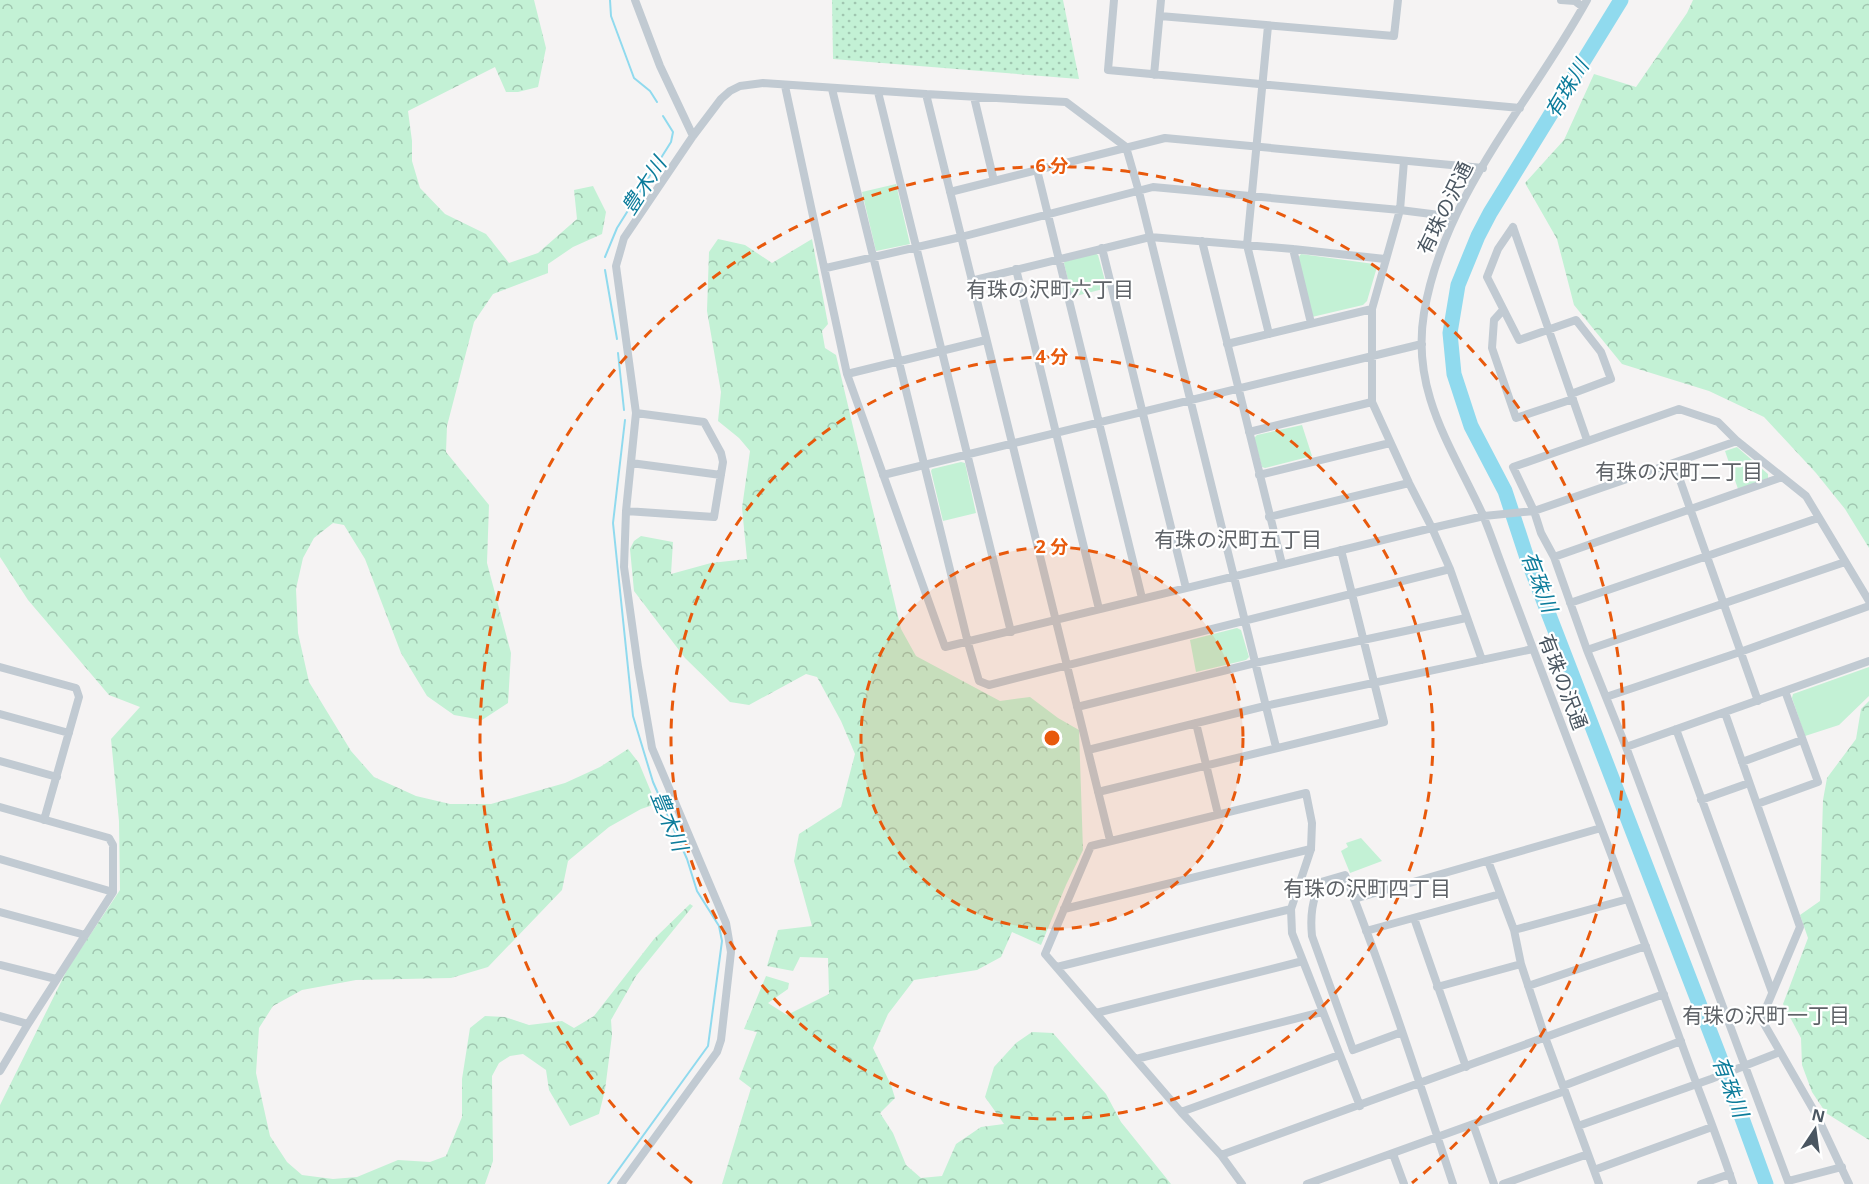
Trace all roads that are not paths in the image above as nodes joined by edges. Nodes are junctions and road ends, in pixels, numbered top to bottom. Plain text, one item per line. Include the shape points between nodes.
1 (635, 0) edge
2 (1114, 0) edge
3 (1161, 0) edge
4 (1398, 0) edge
5 (1561, 0) edge
6 (1585, 4) edge
7 (1160, 16) junction
8 (1268, 26) junction
9 (1154, 75) junction
10 (1262, 84) junction
11 (785, 86) junction
12 (832, 88) junction
13 (878, 92) junction
14 (926, 94) junction
15 (974, 97) junction
16 (1520, 108) junction
17 (693, 136) junction
18 (1126, 147) junction
19 (1256, 147) junction
20 (1404, 161) junction
21 (1482, 168) junction
22 (1037, 170) junction
23 (994, 181) junction
24 (950, 192) junction
25 (1139, 192) junction
26 (1251, 196) junction
27 (1400, 210) junction
28 (1047, 214) junction
29 (1455, 217) junction
30 (961, 237) junction
31 (1150, 237) junction
32 (1202, 241) junction
33 (1247, 245) junction
34 (916, 247) junction
35 (1102, 248) junction
36 (1293, 249) junction
37 (874, 257) junction
38 (1059, 258) junction
39 (1385, 259) junction
40 (826, 268) junction
41 (1016, 269) junction
42 (971, 281) junction
43 (1372, 309) junction
44 (1503, 310) junction
45 (1311, 323) junction
46 (1549, 329) junction
47 (1269, 334) junction
48 (986, 340) junction
49 (1227, 344) junction
50 (1422, 344) junction
51 (942, 350) junction
52 (1372, 355) junction
53 (900, 361) junction
54 (847, 374) junction
55 (1238, 388) junction
56 (1572, 397) junction
57 (1190, 400) junction
58 (1372, 402) junction
59 (636, 413) junction
60 (1142, 413) junction
61 (1099, 423) junction
62 (1249, 432) junction
63 (1056, 434) junction
64 (1587, 440) junction
65 (1737, 441) junction
66 (1390, 443) junction
67 (1012, 444) junction
68 (968, 455) junction
69 (631, 463) junction
70 (1674, 463) junction
71 (925, 466) junction
72 (721, 475) junction
73 (883, 475) junction
74 (1259, 475) junction
75 (1782, 477) junction
76 (1409, 483) junction
77 (1689, 508) junction
78 (626, 511) junction
79 (1531, 512) junction
80 (1484, 516) junction
81 (1269, 517) junction
82 (1818, 518) junction
83 (1432, 528) junction
84 (1341, 550) junction
85 (1554, 556) junction
86 (1707, 556) junction
87 (1845, 562) junction
88 (1282, 564) junction
89 (1450, 569) junction
90 (1234, 577) junction
91 (1186, 588) junction
92 (1351, 594) junction
93 (1142, 598) junction
94 (1869, 601) edge
95 (1570, 603) junction
96 (1723, 603) junction
97 (1869, 606) edge
98 (1099, 609) junction
99 (1466, 618) junction
100 (1056, 620) junction
101 (1245, 620) junction
102 (1011, 632) junction
103 (1363, 639) junction
104 (968, 643) junction
105 (1533, 649) junction
106 (1587, 650) junction
107 (1740, 652) junction
108 (1482, 660) junction
109 (1869, 661) edge
110 (1255, 663) junction
111 (1066, 665) junction
112 (0, 667) edge
113 (1374, 683) junction
114 (1785, 692) junction
115 (1606, 697) junction
116 (1758, 701) junction
117 (1265, 706) junction
118 (1077, 707) junction
119 (1725, 713) junction
120 (0, 714) edge
121 (1196, 723) junction
122 (1676, 729) junction
123 (69, 733) junction
124 (1802, 740) junction
125 (1276, 747) junction
126 (1626, 747) junction
127 (1088, 750) junction
128 (0, 761) edge
129 (1742, 762) junction
130 (1206, 765) junction
131 (57, 777) junction
132 (1749, 783) junction
133 (1098, 792) junction
134 (1701, 800) junction
135 (1757, 804) junction
136 (0, 807) edge
137 (1218, 814) junction
138 (44, 820) junction
139 (1601, 828) junction
140 (1110, 840) junction
141 (1311, 849) junction
142 (0, 859) edge
143 (1488, 861) junction
144 (114, 892) junction
145 (1500, 894) junction
146 (1354, 899) junction
147 (1628, 899) junction
148 (1064, 909) junction
149 (1291, 909) junction
150 (0, 912) edge
151 (1414, 918) junction
152 (1514, 930) junction
153 (1366, 931) junction
154 (85, 935) junction
155 (1646, 946) junction
156 (1303, 962) junction
157 (1521, 964) junction
158 (0, 965) edge
159 (1057, 967) junction
160 (56, 979) junction
161 (1528, 986) junction
162 (1437, 987) junction
163 (1772, 992) junction
164 (1664, 994) junction
165 (1322, 1012) junction
166 (1096, 1013) junction
167 (0, 1016) edge
168 (28, 1024) junction
169 (1402, 1032) junction
170 (1545, 1037) junction
171 (1681, 1041) junction
172 (1780, 1052) junction
173 (1339, 1055) junction
174 (1136, 1059) junction
175 (1466, 1067) junction
176 (1742, 1067) junction
177 (0, 1069) edge
178 (1420, 1084) junction
179 (1696, 1084) junction
180 (1564, 1088) junction
181 (1360, 1106) junction
182 (1181, 1112) junction
183 (1473, 1124) junction
184 (1578, 1126) junction
185 (1712, 1127) junction
186 (1438, 1137) junction
187 (1393, 1154) junction
188 (1588, 1154) junction
189 (1221, 1155) junction
190 (1842, 1167) junction
191 (1594, 1170) junction
192 (1730, 1174) junction
193 (1788, 1183) edge
194 (621, 1184) edge
195 (1242, 1184) edge
196 (1307, 1184) edge
197 (1404, 1184) edge
198 (1453, 1184) edge
199 (1494, 1184) edge
200 (1503, 1184) edge
201 (1599, 1184) edge
202 (1701, 1184) edge
203 (1733, 1184) edge
204 (1850, 1184) edge

1 - 17 street
2 - 9 street via 1108,70
3 - 7 street
4 - 8 street via 1394,36
5 - 6 street
6 - 16 street, 有珠の沢通
7 - 8 street
7 - 9 street
8 - 10 street
9 - 10 street
10 - 16 street
10 - 19 street
11 - 12 street
11 - 17 street via 751,84 730,91
11 - 40 street
12 - 13 street
12 - 37 street
13 - 14 street
13 - 34 street
14 - 15 street
14 - 24 street
15 - 18 street via 1066,102
15 - 23 street
16 - 21 street, 有珠の沢通
17 - 59 street via 624,238 616,266
18 - 19 street via 1165,138
18 - 22 street
18 - 25 street
19 - 20 street
19 - 26 street
20 - 21 street
20 - 27 street
21 - 29 street, 有珠の沢通
22 - 23 street
22 - 28 street
23 - 24 street
24 - 30 street
25 - 26 street via 1153,187
25 - 28 street
25 - 31 street
26 - 27 street
26 - 33 street
27 - 29 street
27 - 39 street
28 - 30 street
28 - 38 street
29 - 50 street, 有珠の沢通 via 1428,290
30 - 34 street
30 - 42 street
31 - 32 street
31 - 35 street
31 - 57 street
32 - 33 street
32 - 49 street
33 - 36 street
33 - 47 street
34 - 37 street
34 - 51 street
35 - 38 street
35 - 60 street
36 - 39 street
36 - 45 street
37 - 40 street
37 - 53 street
38 - 41 street
38 - 61 street
39 - 43 street
40 - 54 street
41 - 42 street
41 - 63 street
42 - 48 street
43 - 45 street
43 - 52 street
44 - 46 street via 1519,340
44 - 46 street via 1487,277 1498,249 1513,227
44 - 56 street via 1494,320 1492,348 1516,418
45 - 47 street
46 - 56 street
46 - 56 street via 1576,320 1601,352 1611,379
47 - 49 street
48 - 51 street
48 - 67 street
49 - 55 street
50 - 52 street
50 - 80 street, 有珠の沢通 via 1425,384 1435,417
51 - 53 street
51 - 68 street
52 - 55 street
52 - 58 street
53 - 54 street
53 - 71 street
54 - 73 street
55 - 57 street
55 - 62 street
56 - 64 street
57 - 60 street
57 - 90 street
58 - 62 street
58 - 66 street
59 - 69 street
59 - 72 street via 704,422 721,453
60 - 61 street
60 - 91 street
61 - 63 street
61 - 93 street
62 - 74 street
63 - 67 street
63 - 98 street
64 - 65 street via 1679,409 1718,422
64 - 79 street via 1513,467
65 - 70 street
65 - 75 street
66 - 74 street
66 - 76 street
67 - 68 street
67 - 100 street
68 - 71 street
68 - 102 street
69 - 72 street
69 - 78 street
70 - 77 street
70 - 79 street
71 - 73 street
71 - 104 street
72 - 78 street via 714,517
73 - 104 street via 945,647
74 - 81 street
75 - 77 street
75 - 82 street via 1806,496
76 - 81 street
76 - 83 street
77 - 85 street
77 - 86 street
78 - 194 street via 624,567 652,748 726,923 731,952 717,1052
79 - 80 street
79 - 85 street
80 - 83 street
80 - 105 street, 有珠の沢通
81 - 88 street
82 - 86 street
82 - 87 street
83 - 84 street
83 - 89 street
84 - 88 street
84 - 92 street
85 - 95 street
86 - 95 street
86 - 96 street
87 - 94 street
87 - 96 street
88 - 90 street
89 - 92 street
89 - 99 street
90 - 91 street
90 - 101 street
91 - 93 street
92 - 101 street
92 - 103 street
93 - 98 street
95 - 106 street
96 - 106 street
96 - 107 street
97 - 107 street
98 - 100 street
99 - 103 street
99 - 108 street
100 - 102 street
100 - 111 street
101 - 110 street
101 - 111 street
102 - 104 street
103 - 110 street
103 - 113 street
104 - 111 street via 980,681 989,685
105 - 108 street
105 - 139 street, 有珠の沢通
106 - 115 street
107 - 115 street
107 - 116 street
108 - 113 street
109 - 114 street
110 - 117 street
110 - 118 street
111 - 118 street
112 - 123 street via 75,688 79,697
113 - 117 street
113 - 125 street via 1384,722
114 - 116 street
114 - 124 street
115 - 126 street
116 - 119 street
117 - 121 street
117 - 125 street
118 - 127 street
119 - 122 street
119 - 129 street
120 - 123 street
121 - 127 street
121 - 130 street
122 - 126 street
122 - 134 street
123 - 131 street
124 - 129 street
124 - 135 street via 1818,782
125 - 130 street
126 - 176 street
127 - 133 street
128 - 131 street
129 - 132 street
130 - 133 street
130 - 137 street
131 - 138 street
132 - 134 street
132 - 135 street
133 - 140 street
134 - 163 street
135 - 163 street via 1800,927
136 - 138 street
137 - 140 street
137 - 141 street via 1306,793 1312,824
138 - 144 street via 110,838
139 - 143 street
139 - 147 street, 有珠の沢通
140 - 148 street via 1091,846
141 - 148 street
141 - 149 street
142 - 144 street
143 - 145 street
143 - 146 street
144 - 154 street
145 - 151 street
145 - 152 street
146 - 153 street
146 - 169 street via 1345,875 1321,882 1310,920 1312,936 1353,1050
147 - 152 street
147 - 155 street, 有珠の沢通
148 - 159 street via 1045,954
149 - 156 street via 1292,933
149 - 159 street
150 - 154 street
151 - 153 street
151 - 162 street
152 - 157 street
153 - 169 street
154 - 160 street
155 - 161 street
155 - 164 street, 有珠の沢通
156 - 165 street
156 - 166 street
157 - 161 street
157 - 162 street
158 - 160 street
159 - 166 street
160 - 168 street
161 - 170 street
162 - 175 street
163 - 172 street via 1763,1015
164 - 170 street
164 - 171 street, 有珠の沢通
165 - 173 street
165 - 174 street
166 - 174 street
167 - 168 street
168 - 177 street
169 - 178 street
170 - 175 street
170 - 180 street
171 - 179 street, 有珠の沢通
171 - 180 street
172 - 176 street
172 - 190 street
173 - 181 street
173 - 182 street
174 - 182 street
175 - 178 street
176 - 179 street
176 - 193 street
178 - 181 street
178 - 186 street
179 - 184 street
179 - 185 street, 有珠の沢通
180 - 183 street
180 - 184 street
181 - 189 street
182 - 189 street
183 - 186 street
183 - 199 street
184 - 188 street
185 - 191 street
185 - 192 street, 有珠の沢通
186 - 187 street
186 - 198 street
187 - 196 street
187 - 197 street
188 - 191 street
188 - 200 street
189 - 195 street
190 - 193 street
190 - 204 street
191 - 201 street
192 - 202 street
192 - 203 street, 有珠の沢通

